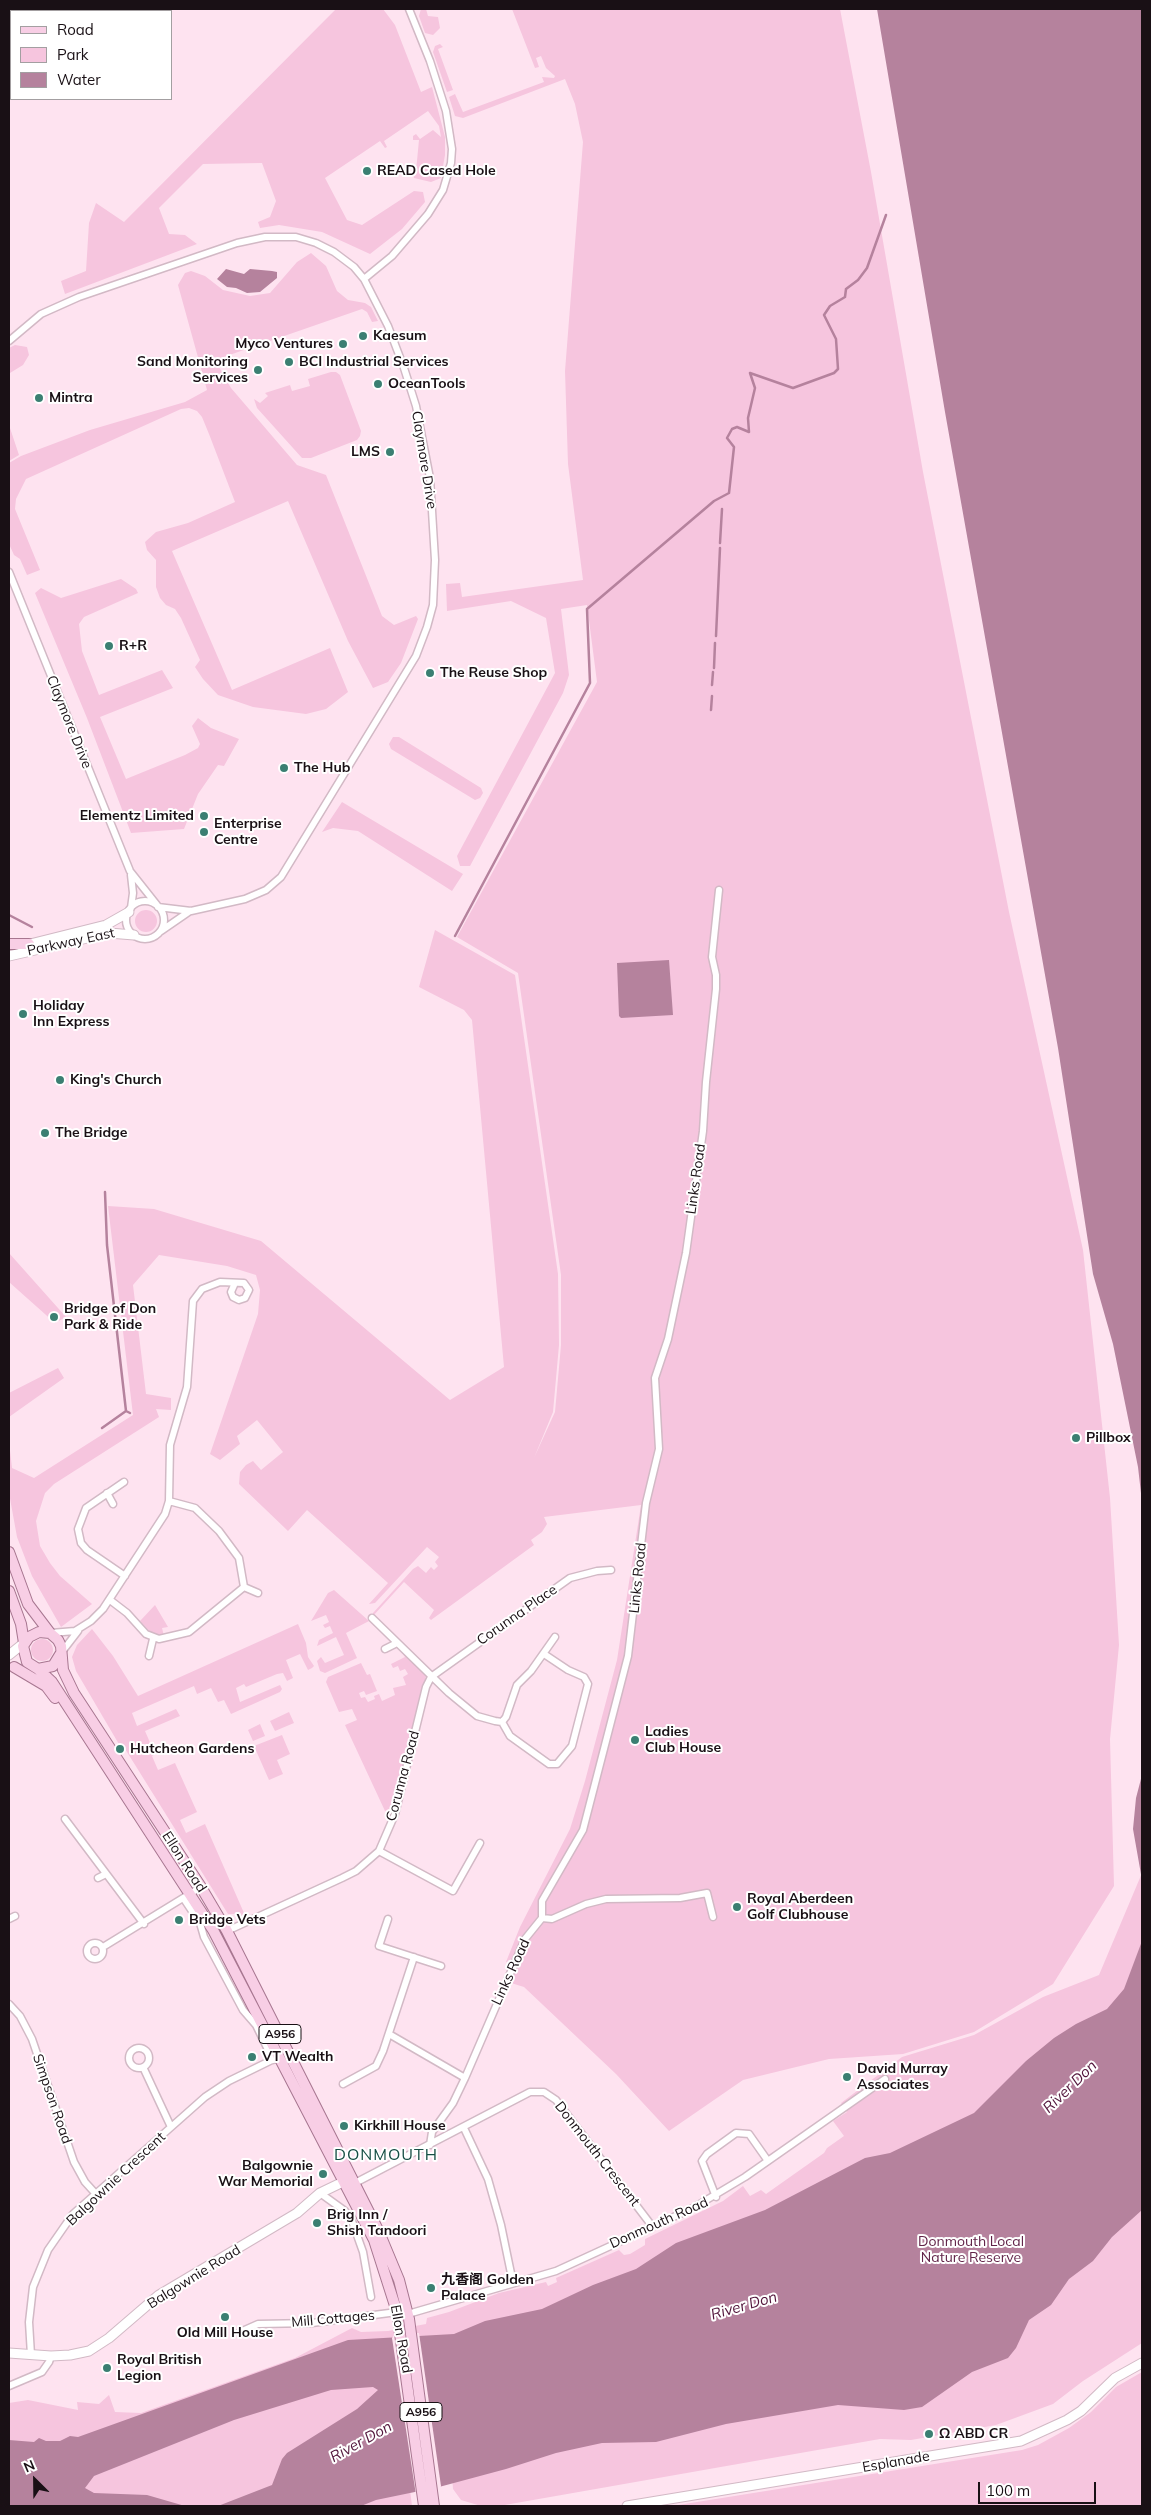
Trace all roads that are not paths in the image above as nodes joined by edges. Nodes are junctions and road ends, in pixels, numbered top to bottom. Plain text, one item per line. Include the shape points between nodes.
1 (409, 9) edge
2 (364, 279) junction
3 (9, 341) edge
4 (9, 572) edge
5 (130, 871) junction
6 (719, 890) dead end
7 (158, 906) junction
8 (130, 910) junction
9 (192, 911) junction
10 (160, 931) junction
11 (134, 935) junction
12 (9, 944) edge
13 (29, 944) junction
14 (9, 949) edge
15 (9, 956) edge
16 (235, 1284) dead end
17 (124, 1482) dead end
18 (107, 1493) junction
19 (169, 1501) junction
20 (113, 1504) dead end
21 (9, 1552) edge
22 (611, 1570) dead end
23 (125, 1576) junction
24 (244, 1587) junction
25 (9, 1591) edge
26 (258, 1593) dead end
27 (110, 1600) junction
28 (372, 1618) dead end
29 (78, 1630) junction
30 (50, 1633) junction
31 (555, 1637) dead end
32 (154, 1639) junction
33 (24, 1643) junction
34 (397, 1643) junction
35 (385, 1648) dead end
36 (61, 1653) junction
37 (544, 1654) junction
38 (9, 1655) edge
39 (149, 1656) dead end
40 (11, 1667) edge
41 (38, 1669) junction
42 (431, 1677) junction
43 (502, 1722) junction
44 (97, 1752) junction
45 (65, 1819) dead end
46 (480, 1843) dead end
47 (379, 1851) junction
48 (106, 1874) junction
49 (98, 1878) dead end
50 (202, 1887) junction
51 (188, 1896) junction
52 (542, 1918) junction
53 (713, 1918) dead end
54 (388, 1919) dead end
55 (144, 1924) junction
56 (227, 1931) junction
57 (103, 1947) dead end
58 (414, 1957) junction
59 (441, 1966) dead end
60 (9, 2004) edge
61 (389, 2034) junction
62 (276, 2058) junction
63 (143, 2067) dead end
64 (466, 2078) junction
65 (885, 2080) dead end
66 (342, 2084) dead end
67 (172, 2127) junction
68 (464, 2128) junction
69 (430, 2145) junction
70 (768, 2161) junction
71 (350, 2182) junction
72 (95, 2193) junction
73 (320, 2193) junction
74 (716, 2197) junction
75 (652, 2226) junction
76 (513, 2283) junction
77 (371, 2296) dead end
78 (403, 2316) junction
79 (240, 2332) dead end
80 (9, 2354) edge
81 (31, 2355) junction
82 (51, 2356) junction
83 (1142, 2364) edge
84 (9, 2386) edge
85 (432, 2506) edge
86 (627, 2506) edge

1 - 2 street via 446,111 451,163 443,190 428,214 392,256
2 - 3 street, Claymore Drive via 341,256 316,243 286,236 259,238 209,251 67,301 33,320
2 - 9 street, Claymore Drive via 380,308 400,358 420,423 430,478 435,560 433,605 421,644 409,668 281,877 266,890 252,896
4 - 5 street, Claymore Drive
5 - 7 street, Claymore Drive
5 - 8 street, Claymore Drive via 133,893
6 - 52 street, Links Road via 712,957 716,989 703,1131 686,1253 668,1339 655,1378 659,1449 646,1503 629,1648 583,1830 542,1902
7 - 8 street via 143,902
7 - 9 street
7 - 10 street via 164,919
8 - 11 street via 127,922
8 - 13 street, Parkway East via 106,925
9 - 10 street
10 - 11 street via 146,939
11 - 15 street, Parkway East via 110,933
12 - 13 main road
13 - 14 street, Parkway East
16 - 19 street via 220,1282 208,1285 197,1293 193,1301 186,1395 170,1445
17 - 18 street
18 - 20 street
18 - 23 street via 82,1514 79,1536 86,1550
19 - 23 street via 165,1514
19 - 24 street via 195,1508 214,1526 239,1558
21 - 30 main road, A956 via 28,1604
22 - 42 street, Corunna Place via 570,1578
23 - 27 street
24 - 26 street
24 - 32 street via 189,1632
25 - 33 main road, A956
27 - 29 street
27 - 32 street
28 - 34 street
29 - 30 street
29 - 36 street
30 - 33 main road via 35,1633
30 - 36 main road, A956 via 60,1643
31 - 37 street
32 - 39 street
33 - 38 street
33 - 41 main road, A956 via 25,1659
34 - 35 street
34 - 42 street
36 - 41 main road via 53,1666
36 - 50 main road, Ellon Road / A956 via 63,1670 74,1693
37 - 43 street via 517,1686
37 - 43 street via 584,1677 588,1684 572,1746 557,1764 549,1764 510,1736
40 - 41 street
40 - 44 main road via 46,1686 79,1735
41 - 44 main road, Ellon Road / A956 via 52,1682
42 - 43 street via 477,1716
42 - 47 street, Corunna Road via 395,1814
44 - 51 main road, Ellon Road / A956
45 - 48 street
46 - 47 street via 453,1891
47 - 56 street, Corunna Road via 356,1871
48 - 49 street
48 - 55 street
50 - 51 street
50 - 56 main road, Ellon Road / A956
51 - 55 street
51 - 62 main road, Ellon Road / A956 via 234,1966
52 - 53 street via 552,1919 606,1899 680,1898 707,1893
52 - 64 street, Links Road via 522,1945
54 - 58 street via 379,1946
55 - 57 street
56 - 71 main road, Ellon Road / A956
58 - 59 street
58 - 61 street
60 - 72 street, Simpson Road via 20,2016 32,2039 74,2162
61 - 64 street
61 - 66 street via 376,2066
62 - 67 street, Balgownie Crescent via 229,2081 205,2097
62 - 71 main road, Ellon Road / A956
63 - 67 street
64 - 69 street, Links Road via 432,2132
65 - 70 street, Donmouth Road
67 - 72 street, Balgownie Crescent
68 - 69 street, Donmouth Crescent
68 - 75 street, Donmouth Crescent via 530,2092 544,2092 556,2100
68 - 76 street via 488,2179
69 - 71 street
70 - 74 street, Donmouth Road
70 - 74 street via 748,2134 736,2133 702,2161
71 - 73 street, Balgownie Road
71 - 78 main road, Ellon Road / A956
72 - 81 street, Balgownie Crescent via 60,2231 48,2250 33,2287 29,2322
73 - 77 street via 345,2211 352,2221 364,2252
73 - 82 street, Balgownie Road via 297,2213 159,2294 100,2345 70,2355
74 - 75 street, Donmouth Road
75 - 76 street, Donmouth Road via 556,2270
76 - 78 street, Donmouth Road
78 - 79 street, Mill Cottages via 258,2324
78 - 85 main road, Ellon Road / A956
80 - 81 street, Balgownie Road
81 - 82 street, Balgownie Road
82 - 84 street via 42,2372
83 - 86 street, Esplanade via 1115,2378 1067,2420 1021,2441

